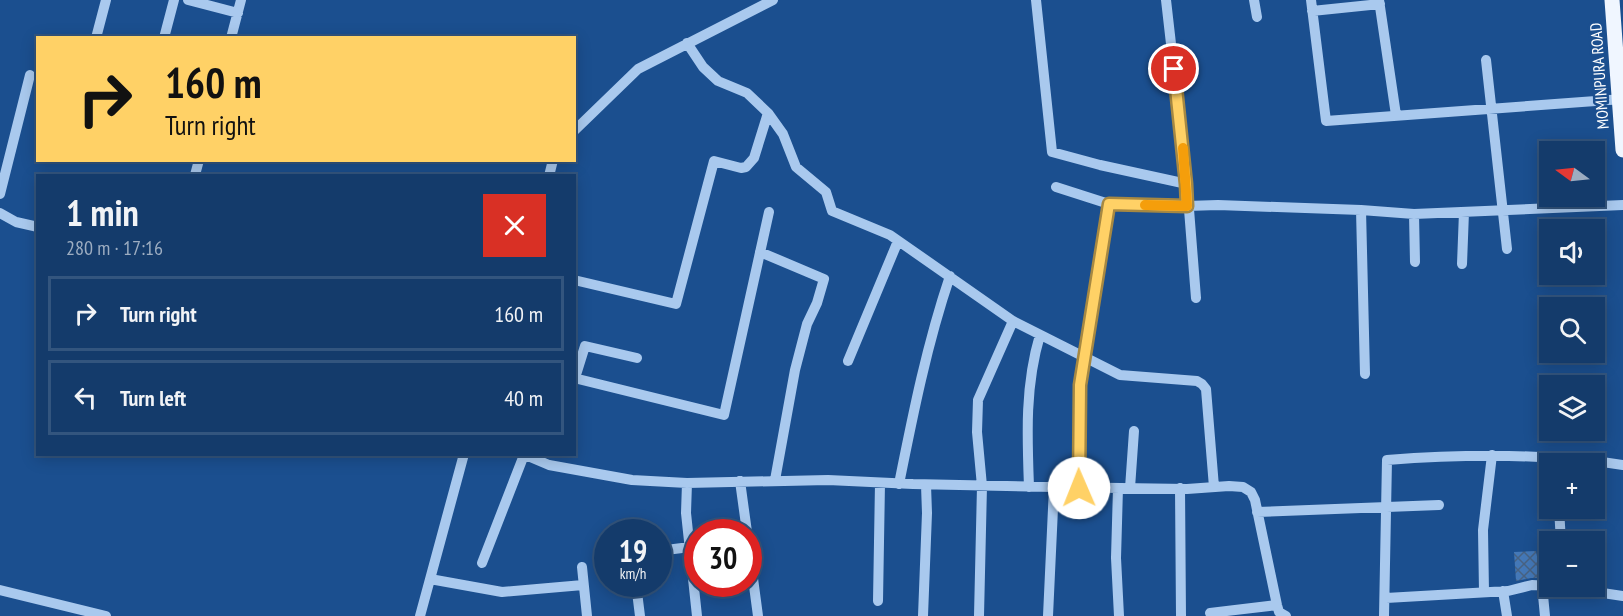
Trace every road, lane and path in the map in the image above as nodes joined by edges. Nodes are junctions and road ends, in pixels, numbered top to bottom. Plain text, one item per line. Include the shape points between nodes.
1 (106, 0) edge
2 (174, 0) edge
3 (188, 0) edge
4 (241, 0) edge
5 (773, 0) edge
6 (1036, 0) edge
7 (1166, 0) edge
8 (1254, 0) edge
9 (1612, 0) edge
10 (1379, 2) edge
11 (1311, 5) edge
12 (238, 13) junction
13 (1257, 17) dead end
14 (1618, 26) edge
15 (97, 36) edge
16 (165, 36) edge
17 (232, 36) edge
18 (687, 43) junction
19 (1486, 60) dead end
20 (30, 75) dead end
21 (1621, 100) edge
22 (1491, 108) junction
23 (768, 113) junction
24 (1395, 115) junction
25 (576, 128) edge
26 (1623, 150) edge
27 (1186, 184) junction
28 (1056, 187) dead end
29 (0, 194) edge
30 (1109, 204) junction
31 (1187, 206) junction
32 (1623, 206) edge
33 (1361, 210) junction
34 (1502, 210) junction
35 (769, 212) dead end
36 (1464, 212) junction
37 (0, 213) edge
38 (1414, 214) junction
39 (36, 227) edge
40 (898, 241) junction
41 (1507, 249) dead end
42 (760, 252) junction
43 (1415, 262) dead end
44 (1462, 264) dead end
45 (950, 276) junction
46 (576, 280) edge
47 (1196, 298) dead end
48 (1013, 321) junction
49 (1040, 335) junction
50 (1085, 357) junction
51 (637, 358) dead end
52 (848, 361) dead end
53 (1365, 374) dead end
54 (576, 375) edge
55 (576, 378) edge
56 (1134, 431) dead end
57 (1492, 455) junction
58 (463, 456) edge
59 (524, 456) edge
60 (526, 456) edge
61 (1539, 459) edge
62 (1605, 462) edge
63 (1623, 465) edge
64 (776, 480) junction
65 (740, 481) junction
66 (687, 483) junction
67 (880, 483) junction
68 (899, 484) junction
69 (926, 485) junction
70 (982, 486) junction
71 (1029, 487) junction
72 (1054, 487) junction
73 (1214, 487) junction
74 (1079, 488) junction
75 (1118, 488) junction
76 (1130, 488) junction
77 (1179, 488) junction
78 (1439, 505) dead end
79 (1385, 506) junction
80 (1257, 512) junction
81 (687, 519) edge
82 (745, 519) edge
83 (482, 562) dead end
84 (582, 567) dead end
85 (430, 579) junction
86 (583, 585) junction
87 (1539, 585) edge
88 (0, 590) edge
89 (1503, 591) junction
90 (1484, 592) junction
91 (1605, 593) edge
92 (1623, 596) edge
93 (638, 597) edge
94 (695, 597) edge
95 (755, 597) edge
96 (1546, 597) edge
97 (1386, 598) junction
98 (878, 601) dead end
99 (1280, 612) edge
100 (1210, 613) dead end
101 (106, 616) edge
102 (420, 616) edge
103 (587, 616) edge
104 (640, 616) edge
105 (697, 616) edge
106 (758, 616) edge
107 (923, 616) edge
108 (979, 616) edge
109 (1048, 616) edge
110 (1119, 616) edge
111 (1181, 616) edge
112 (1384, 616) edge
113 (1507, 616) edge
114 (1545, 616) edge

1 - 15 street
2 - 16 street
3 - 12 street
4 - 12 street
5 - 18 street
6 - 27 street via 1052,152
7 - 27 street
8 - 13 street
9 - 14 main road, MOMINPURA ROAD
10 - 11 street
10 - 24 street
11 - 24 street via 1326,121
12 - 17 street
14 - 21 main road, MOMINPURA ROAD
18 - 23 street via 718,81 747,93
18 - 25 street via 638,69
19 - 22 street
20 - 29 street
21 - 22 street
21 - 26 main road, MOMINPURA ROAD
22 - 24 street
22 - 34 street
23 - 40 street via 783,134 796,167 826,192 832,211
23 - 46 street via 754,158 746,168 714,161 676,304
27 - 31 street
28 - 30 street
30 - 31 street
30 - 50 street
31 - 33 street
31 - 47 street
32 - 34 street
33 - 38 street
33 - 53 street
34 - 36 street
34 - 41 street
35 - 42 street
36 - 38 street
36 - 44 street
37 - 39 street via 15,222
38 - 43 street
40 - 45 street
40 - 52 street
42 - 55 street via 724,415
42 - 64 street via 824,279 795,369
45 - 48 street
45 - 68 street via 923,370
48 - 49 street
48 - 70 street via 978,400
49 - 50 street
49 - 71 street via 1028,385
50 - 73 street via 1120,375 1202,384 1206,389
50 - 74 street via 1080,385
51 - 54 street via 585,346
56 - 76 street
57 - 61 street
57 - 79 street via 1387,460
57 - 90 street via 1483,530
58 - 85 street
59 - 83 street
60 - 66 street via 549,465 632,480
62 - 63 street
64 - 65 street
64 - 67 street
65 - 66 street
65 - 82 street
66 - 81 street
67 - 68 street
67 - 98 street
68 - 69 street
69 - 70 street
69 - 107 street
70 - 71 street
70 - 108 street
71 - 72 street
72 - 74 street
72 - 109 street
73 - 77 street
73 - 80 street via 1243,487 1251,492
74 - 75 street
75 - 76 street
75 - 110 street
76 - 77 street
77 - 111 street
78 - 79 street
79 - 80 street
79 - 97 street
80 - 99 street
84 - 86 street
85 - 86 street via 502,592
85 - 102 street
86 - 103 street
87 - 89 street
88 - 101 street
89 - 90 street
89 - 113 street
90 - 97 street
91 - 92 street
93 - 104 street
94 - 105 street
95 - 106 street
96 - 114 street
97 - 112 street
99 - 100 street

